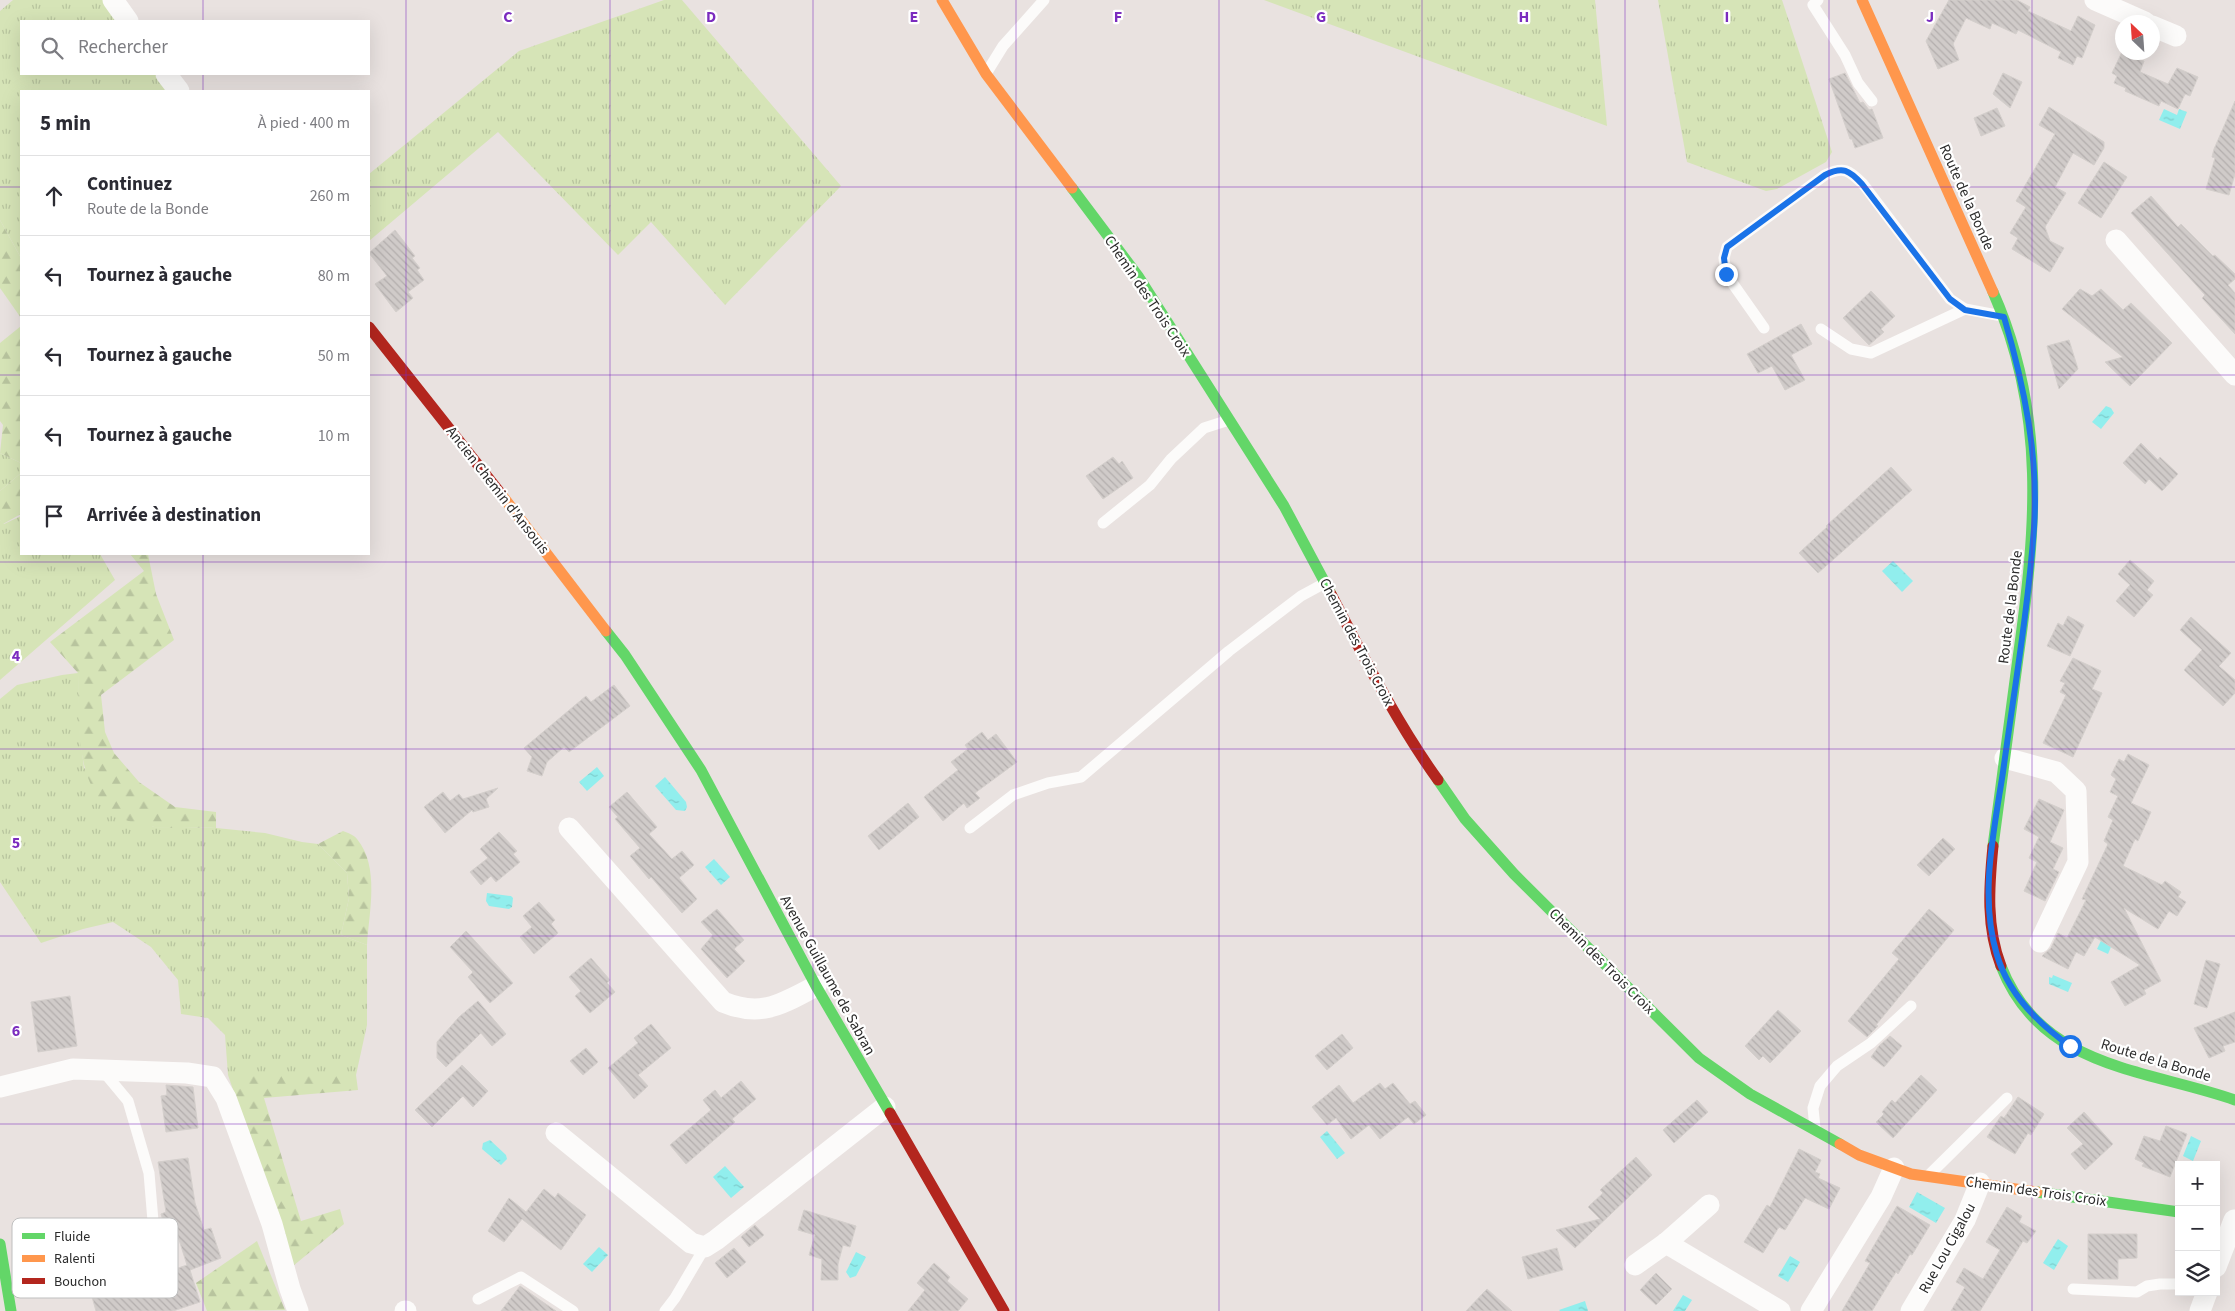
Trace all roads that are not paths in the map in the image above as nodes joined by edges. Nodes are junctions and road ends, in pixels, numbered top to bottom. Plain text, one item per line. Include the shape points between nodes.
1 (113, 0) edge
2 (942, 0) edge
3 (1044, 0) edge
4 (1818, 0) edge
5 (1862, 0) edge
6 (2096, 0) edge
7 (2130, 15) edge
8 (127, 20) edge
9 (2160, 29) edge
10 (2176, 36) dead end
11 (986, 74) junction
12 (167, 75) edge
13 (178, 90) edge
14 (1872, 101) dead end
15 (2116, 240) dead end
16 (1965, 310) junction
17 (2004, 317) junction
18 (370, 328) edge
19 (1764, 328) dead end
20 (1821, 328) dead end
21 (2235, 375) edge
22 (1229, 420) junction
23 (1103, 523) dead end
24 (1325, 583) junction
25 (625, 654) joint
26 (2005, 758) junction
27 (569, 828) dead end
28 (970, 828) dead end
29 (2040, 942) dead end
30 (816, 986) junction
31 (1911, 1006) dead end
32 (103, 1071) junction
33 (0, 1088) edge
34 (2007, 1098) dead end
35 (2235, 1100) edge
36 (885, 1107) junction
37 (1815, 1130) junction
38 (556, 1133) dead end
39 (1894, 1168) junction
40 (1928, 1176) junction
41 (1980, 1183) junction
42 (1709, 1205) dead end
43 (2175, 1211) edge
44 (153, 1218) edge
45 (2228, 1219) edge
46 (1666, 1243) junction
47 (0, 1244) edge
48 (705, 1246) junction
49 (2220, 1251) edge
50 (1635, 1266) dead end
51 (2175, 1284) edge
52 (2073, 1289) dead end
53 (2206, 1296) edge
54 (478, 1299) dead end
55 (11, 1311) edge
56 (298, 1311) edge
57 (573, 1311) edge
58 (665, 1311) edge
59 (1004, 1311) edge
60 (1780, 1311) edge
61 (1811, 1311) edge
62 (1911, 1311) edge
63 (2200, 1311) edge

1 - 8 street
2 - 11 street, Chemin des Trois Croix
3 - 11 lane via 1003,46
4 - 14 lane via 1814,5 1845,55 1858,84
5 - 17 street, Route de la Bonde
6 - 7 street
9 - 10 street
11 - 22 street, Chemin des Trois Croix via 1138,276
12 - 13 street
15 - 21 street
16 - 17 lane
16 - 19 lane via 1950,299 1862,184 1850,172 1836,170 1727,247 1724,258 1726,274
16 - 20 lane via 1871,353 1851,349
17 - 26 street, Route de la Bonde via 2024,390 2034,485 2034,528 2027,601
18 - 25 street, Ancien Chemin d'Ansouis
22 - 23 lane via 1204,428 1171,459 1150,485
22 - 24 street, Chemin des Trois Croix via 1284,506
24 - 28 lane via 1301,596 1229,651 1081,777 1048,783 1013,795
24 - 37 street, Chemin des Trois Croix via 1423,760 1466,819 1509,869 1699,1058 1750,1094
25 - 30 street, Avenue Guillaume de Sabran via 701,770
26 - 29 street via 2056,772 2076,791 2078,862
26 - 35 street, Route de la Bonde via 1990,880 1990,919 1997,956 2011,985 2046,1029 2070,1046 2106,1063
27 - 30 street via 723,1002 739,1009 762,1010
30 - 36 street, Avenue Guillaume de Sabran
31 - 37 lane via 1871,1043 1837,1066 1820,1086 1812,1108
32 - 33 street via 73,1069
32 - 44 lane via 128,1101 149,1173
32 - 56 street via 213,1077 226,1098
34 - 40 lane
36 - 48 street
36 - 59 street, Avenue Guillaume de Sabran
37 - 39 street, Chemin des Trois Croix via 1858,1155
38 - 48 street via 690,1243
39 - 40 street, Chemin des Trois Croix
39 - 61 street via 1881,1197
40 - 41 street, Chemin des Trois Croix
41 - 43 street, Chemin des Trois Croix
41 - 62 street, Rue Lou Cigalou via 1965,1220
42 - 46 street
45 - 49 street
46 - 50 street
46 - 60 street
47 - 55 street
48 - 58 lane
51 - 52 lane via 2147,1286 2136,1292
53 - 63 street
54 - 57 lane via 521,1277

